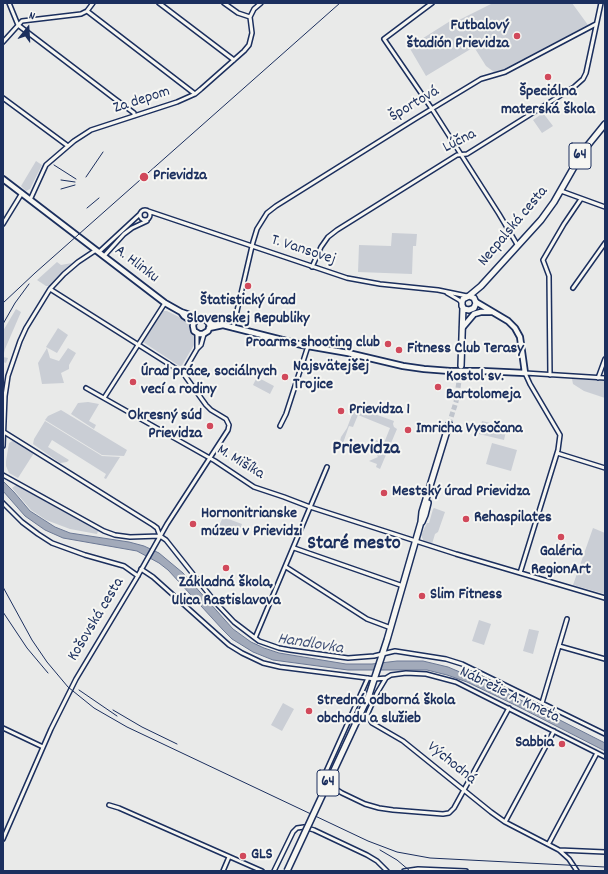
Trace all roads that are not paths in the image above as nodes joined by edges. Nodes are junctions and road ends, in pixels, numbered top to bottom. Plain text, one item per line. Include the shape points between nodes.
1 (9, 3) edge
2 (159, 3) edge
3 (224, 3) edge
4 (261, 3) edge
5 (432, 3) edge
6 (601, 3) edge
7 (91, 4) edge
8 (87, 11) junction
9 (250, 17) junction
10 (596, 24) junction
11 (18, 25) junction
12 (3, 42) edge
13 (234, 60) junction
14 (194, 94) junction
15 (3, 98) edge
16 (432, 109) junction
17 (134, 116) junction
18 (605, 124) edge
19 (68, 146) junction
20 (462, 154) junction
21 (3, 179) edge
22 (561, 192) junction
23 (22, 193) junction
24 (581, 199) junction
25 (30, 200) junction
26 (605, 207) edge
27 (148, 211) junction
28 (140, 214) junction
29 (157, 214) junction
30 (150, 217) junction
31 (147, 220) junction
32 (3, 224) edge
33 (605, 243) edge
34 (518, 246) junction
35 (252, 247) junction
36 (98, 251) junction
37 (104, 256) junction
38 (312, 267) junction
39 (481, 286) junction
40 (572, 288) dead end
41 (50, 290) junction
42 (446, 292) junction
43 (468, 296) junction
44 (476, 301) junction
45 (164, 303) junction
46 (462, 305) junction
47 (471, 309) junction
48 (486, 309) junction
49 (181, 312) junction
50 (492, 312) junction
51 (199, 318) junction
52 (208, 322) junction
53 (194, 323) junction
54 (223, 325) junction
55 (463, 325) junction
56 (209, 328) junction
57 (233, 328) junction
58 (197, 334) junction
59 (204, 334) junction
60 (138, 345) junction
61 (308, 346) junction
62 (197, 349) junction
63 (605, 358) edge
64 (461, 366) tunnel mouth
65 (183, 373) junction
66 (525, 373) junction
67 (550, 375) junction
68 (598, 378) junction
69 (605, 378) edge
70 (86, 388) dead end
71 (104, 398) junction
72 (449, 424) tunnel mouth
73 (280, 426) dead end
74 (4, 432) junction
75 (3, 446) edge
76 (557, 453) junction
77 (210, 458) junction
78 (327, 467) dead end
79 (605, 468) edge
80 (3, 475) edge
81 (3, 503) edge
82 (310, 507) junction
83 (160, 536) junction
84 (416, 541) junction
85 (294, 548) junction
86 (286, 567) junction
87 (141, 569) junction
88 (520, 573) junction
89 (138, 576) junction
90 (403, 586) junction
91 (605, 598) edge
92 (567, 619) dead end
93 (391, 628) junction
94 (255, 638) junction
95 (559, 646) junction
96 (383, 654) junction
97 (605, 659) edge
98 (368, 678) junction
99 (386, 678) junction
100 (375, 679) junction
101 (370, 692) junction
102 (376, 693) junction
103 (542, 704) junction
104 (509, 708) junction
105 (3, 728) edge
106 (554, 731) junction
107 (605, 734) edge
108 (43, 747) junction
109 (597, 753) junction
110 (605, 757) edge
111 (464, 790) junction
112 (109, 806) dead end
113 (505, 822) junction
114 (3, 839) edge
115 (549, 844) junction
116 (559, 850) junction
117 (605, 852) edge
118 (230, 857) junction
119 (386, 870) edge
120 (223, 871) edge
121 (262, 871) edge
122 (274, 871) edge
123 (287, 871) edge
124 (404, 871) edge
125 (466, 871) edge
126 (577, 871) edge

1 - 11 street
2 - 13 street
3 - 9 street via 238,13
4 - 9 street
5 - 16 street via 384,39
6 - 10 street
7 - 8 street
8 - 11 street via 22,22
8 - 14 street
9 - 13 street, Za depom via 251,39
10 - 16 street, Športová via 505,72 481,79
10 - 20 street, Lúčna via 583,79 467,154
11 - 12 street
11 - 17 street
13 - 14 street, Za depom
14 - 17 street, Za depom
15 - 19 street
16 - 20 street
16 - 35 street, Športová via 276,206 267,213 257,229
17 - 19 street, Za depom via 91,130
18 - 22 main road, Necpalská cesta / 64 via 578,160
19 - 25 street, Za depom via 46,165
20 - 34 street
20 - 38 street, Lúčna via 337,230 321,247
21 - 23 street, A. Hlinku
22 - 24 street
22 - 34 main road, Necpalská cesta / 64
23 - 25 street, A. Hlinku
23 - 32 street
24 - 26 street
24 - 67 street via 544,260 550,276
25 - 36 street, A. Hlinku
27 - 28 street via 144,210
27 - 29 street, T. Vansovej
27 - 30 street
28 - 31 street via 142,219
28 - 36 street
29 - 30 street
29 - 35 street, T. Vansovej
30 - 31 street
31 - 37 street via 124,234
33 - 40 street
34 - 39 main road, Necpalská cesta / 64
35 - 38 street, T. Vansovej
35 - 57 street, Športová
36 - 37 street, A. Hlinku
36 - 41 street via 78,262
37 - 45 street, A. Hlinku
38 - 42 street, T. Vansovej via 362,281
39 - 43 main road, Necpalská cesta / 64
39 - 44 main road, Necpalská cesta / 64
41 - 60 street
41 - 74 street via 26,328 12,363 5,396
42 - 43 street, T. Vansovej
42 - 46 street, T. Vansovej
43 - 44 main road
43 - 46 main road, 64 via 463,299
44 - 47 main road, 64
44 - 48 street
45 - 49 street, A. Hlinku
45 - 60 street
46 - 47 main road
46 - 55 main road, 64
47 - 48 street
47 - 55 main road, 64
48 - 50 street
49 - 51 street, A. Hlinku
49 - 53 street, A. Hlinku
50 - 55 street via 474,314
50 - 66 street via 508,321 517,332
51 - 52 street, A. Hlinku
51 - 53 street
52 - 54 street, A. Hlinku
52 - 56 street
53 - 58 street via 193,328
54 - 56 street, A. Hlinku
54 - 57 street, A. Hlinku
55 - 64 main road, 64
56 - 59 street
57 - 61 street, A. Hlinku
58 - 59 street
58 - 62 street
59 - 62 street
60 - 65 street
60 - 71 street
61 - 66 street, A. Hlinku via 424,369
61 - 73 street
62 - 65 street
63 - 68 street
65 - 77 street, Košovská cesta via 206,405 228,423 228,430
66 - 67 street
66 - 76 street via 560,435
67 - 68 street
68 - 69 street
70 - 71 street, M. Mišíka
71 - 77 street, M. Mišíka
72 - 84 main road, 64 via 422,512
74 - 75 street
74 - 83 street via 146,520 157,528
76 - 79 street
76 - 88 street
77 - 82 street, M. Mišíka via 254,487
77 - 83 street, Košovská cesta
78 - 82 street
80 - 83 street via 104,531 130,537
81 - 89 street via 38,534 66,549 124,566
82 - 84 street, M. Mišíka
82 - 85 street
83 - 87 street, Košovská cesta
83 - 94 street via 166,540 216,603 234,622
84 - 88 street, M. Mišíka
84 - 90 main road, 64
85 - 86 street
85 - 90 street
86 - 93 street via 367,619
86 - 94 street
87 - 89 street, Košovská cesta
87 - 98 street, Nábrežie A. Kmeťa via 225,641 248,656 275,666
88 - 91 street, M. Mišíka
89 - 108 street, Košovská cesta via 76,679
90 - 93 main road, 64
92 - 95 street
93 - 96 main road, 64
94 - 96 street via 279,648 348,658
95 - 97 street
95 - 103 street
96 - 100 main road, 64
96 - 103 street via 395,651 462,664
98 - 100 street, Nábrežie A. Kmeťa
98 - 111 street via 324,776 334,788 379,808 443,814 454,808
99 - 100 street, Nábrežie A. Kmeťa
99 - 102 street, Východná
99 - 104 street, Nábrežie A. Kmeťa via 406,673 431,675 456,682
100 - 101 main road, 64
101 - 102 street
101 - 123 main road, 64, bridge
102 - 111 street, Východná via 367,715 372,724 403,741
103 - 107 street
104 - 106 street, Nábrežie A. Kmeťa
104 - 111 street
105 - 108 street
106 - 109 street, Nábrežie A. Kmeťa
106 - 113 street
108 - 114 street, Košovská cesta
109 - 110 street, Nábrežie A. Kmeťa
109 - 115 street
111 - 113 street, Východná
112 - 118 street via 119,808
113 - 115 street, Východná
115 - 116 street, Východná
116 - 117 street, Východná
116 - 126 street, Východná
118 - 120 street
118 - 121 street
119 - 122 street via 367,855 304,827 293,832
124 - 125 street

